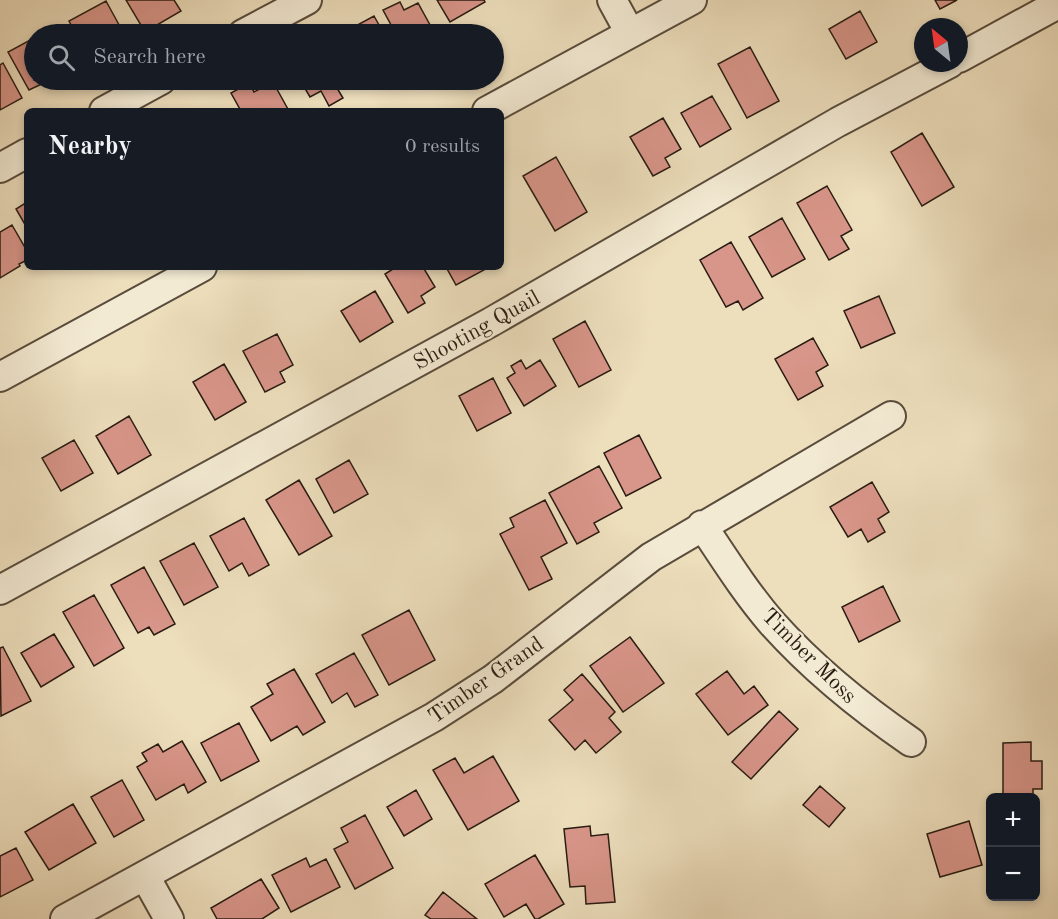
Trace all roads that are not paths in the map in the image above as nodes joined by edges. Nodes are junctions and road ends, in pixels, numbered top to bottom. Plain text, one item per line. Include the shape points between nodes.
1 (306, 0) edge
2 (612, 0) edge
3 (692, 0) edge
4 (1058, 4) edge
5 (262, 24) edge
6 (630, 33) junction
7 (968, 53) edge
8 (933, 72) edge
9 (143, 90) edge
10 (110, 108) edge
11 (492, 108) edge
12 (24, 155) edge
13 (0, 168) edge
14 (196, 270) edge
15 (0, 377) edge
16 (891, 416) dead end
17 (702, 525) junction
18 (0, 590) edge
19 (912, 742) dead end
20 (145, 876) junction
21 (65, 919) edge
22 (169, 919) edge

1 - 5 street
2 - 6 street
3 - 6 street
4 - 7 street
6 - 11 street
8 - 18 street, Shooting Quail via 838,122 491,322
9 - 10 street
12 - 13 street
14 - 15 street
16 - 17 street, Timber Grand
17 - 19 street, Timber Moss via 771,622 829,680
17 - 20 street, Timber Grand via 651,557 493,679 434,717
20 - 21 street, Timber Grand
20 - 22 street

